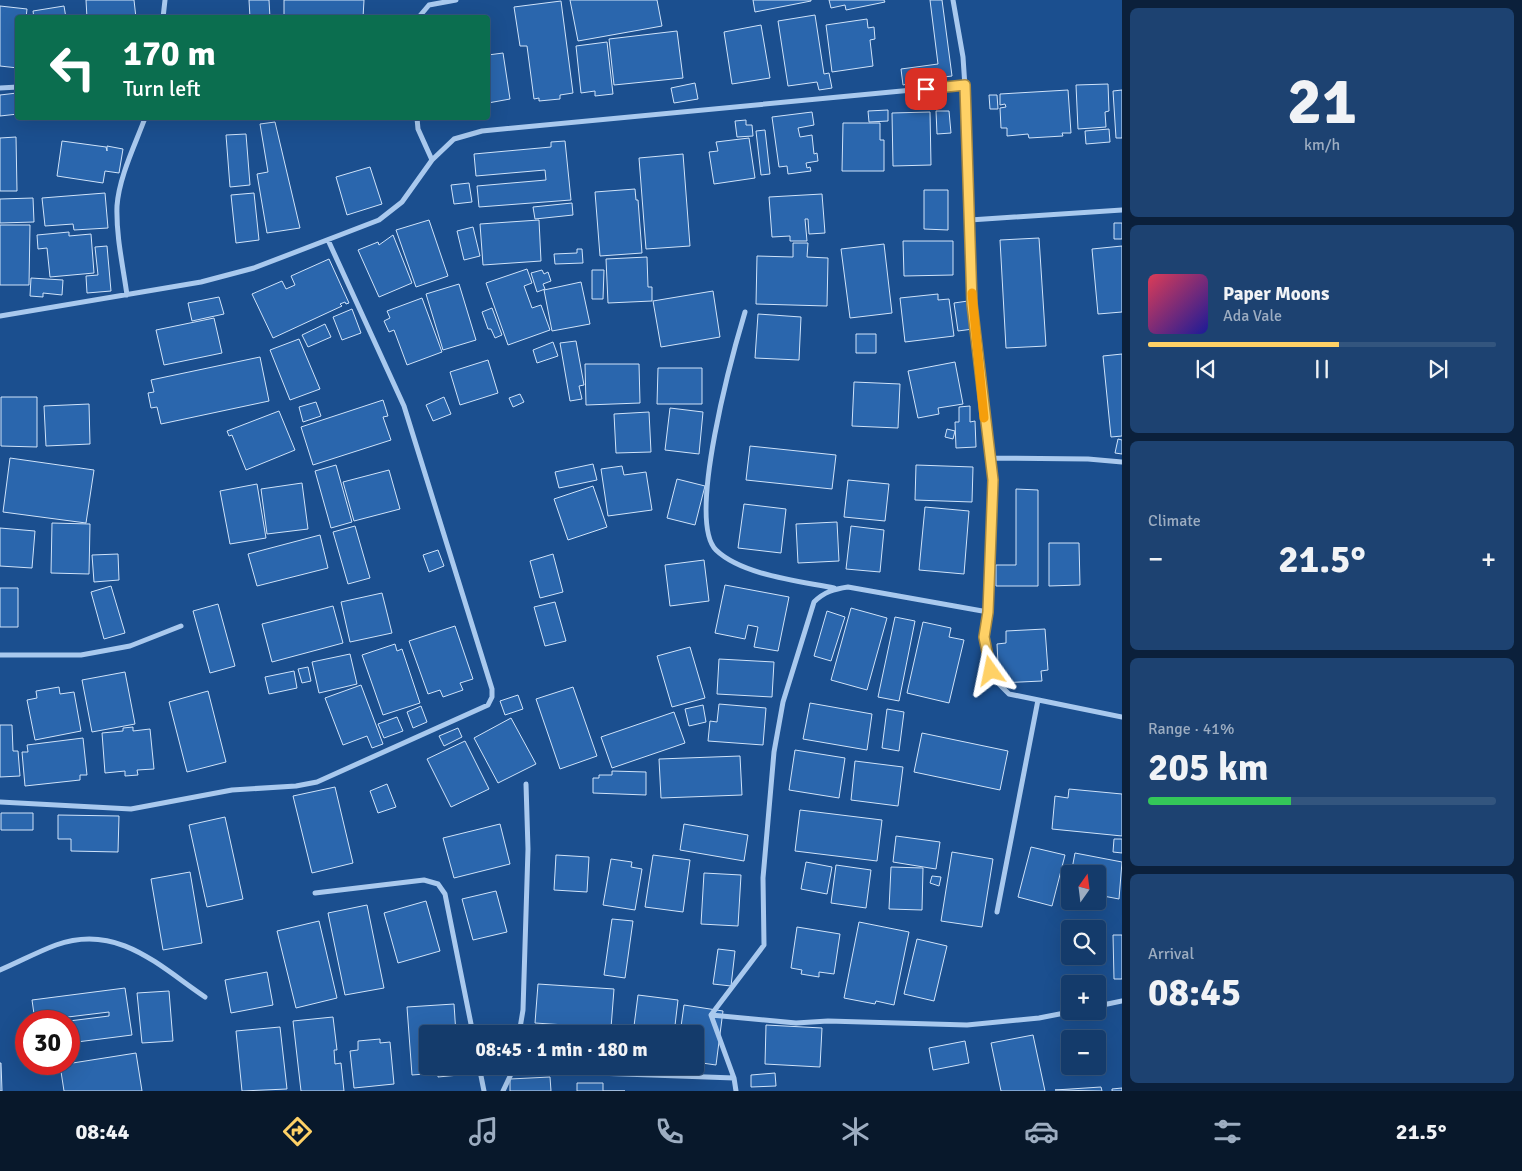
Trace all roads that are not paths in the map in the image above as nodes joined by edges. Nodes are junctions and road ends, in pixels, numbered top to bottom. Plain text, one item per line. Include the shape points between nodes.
1 (165, 0) edge
2 (456, 0) edge
3 (953, 0) edge
4 (163, 15) edge
5 (421, 15) edge
6 (965, 85) junction
7 (15, 86) edge
8 (0, 88) edge
9 (145, 120) edge
10 (417, 120) edge
11 (432, 160) junction
12 (1122, 210) edge
13 (970, 220) junction
14 (328, 240) junction
15 (127, 295) junction
16 (745, 312) dead end
17 (0, 316) edge
18 (989, 458) junction
19 (1122, 462) edge
20 (835, 589) junction
21 (988, 612) junction
22 (181, 626) dead end
23 (0, 656) edge
24 (1038, 700) junction
25 (1122, 717) edge
26 (526, 784) dead end
27 (0, 802) edge
28 (315, 893) dead end
29 (997, 912) dead end
30 (0, 970) edge
31 (205, 997) dead end
32 (1122, 1001) edge
33 (1106, 1004) edge
34 (1061, 1014) edge
35 (711, 1015) junction
36 (471, 1025) edge
37 (520, 1025) edge
38 (481, 1075) edge
39 (510, 1075) edge
40 (668, 1075) edge
41 (734, 1078) junction
42 (484, 1091) edge
43 (503, 1091) edge
44 (736, 1091) edge

1 - 4 street
2 - 5 street via 429,5
3 - 6 street via 964,58
6 - 11 street via 482,131 454,140
6 - 13 street
7 - 8 street
9 - 15 street via 123,179 117,205
10 - 11 street
11 - 14 street via 402,202 379,220
12 - 13 street
13 - 18 street via 972,304
14 - 15 street via 254,268 201,282
14 - 27 street via 404,406 492,688 488,705 317,782 232,790 131,809
15 - 17 street
16 - 20 street via 729,366 712,447 706,520 709,540 715,549 732,561 764,573
18 - 19 street
18 - 21 street via 993,480
20 - 21 street via 848,587
20 - 35 street via 822,594 814,602 783,702 768,806 763,878 764,945
21 - 24 street via 984,637 995,680 1010,694
22 - 23 street via 130,646 81,655
24 - 25 street
24 - 29 street
26 - 37 street via 528,850
28 - 36 street via 424,880 438,884 445,894
30 - 31 street via 58,944 85,938 114,940 134,949
32 - 33 street
34 - 35 street via 967,1025 796,1023
35 - 41 street
38 - 42 street
39 - 43 street
40 - 41 street
41 - 44 street

